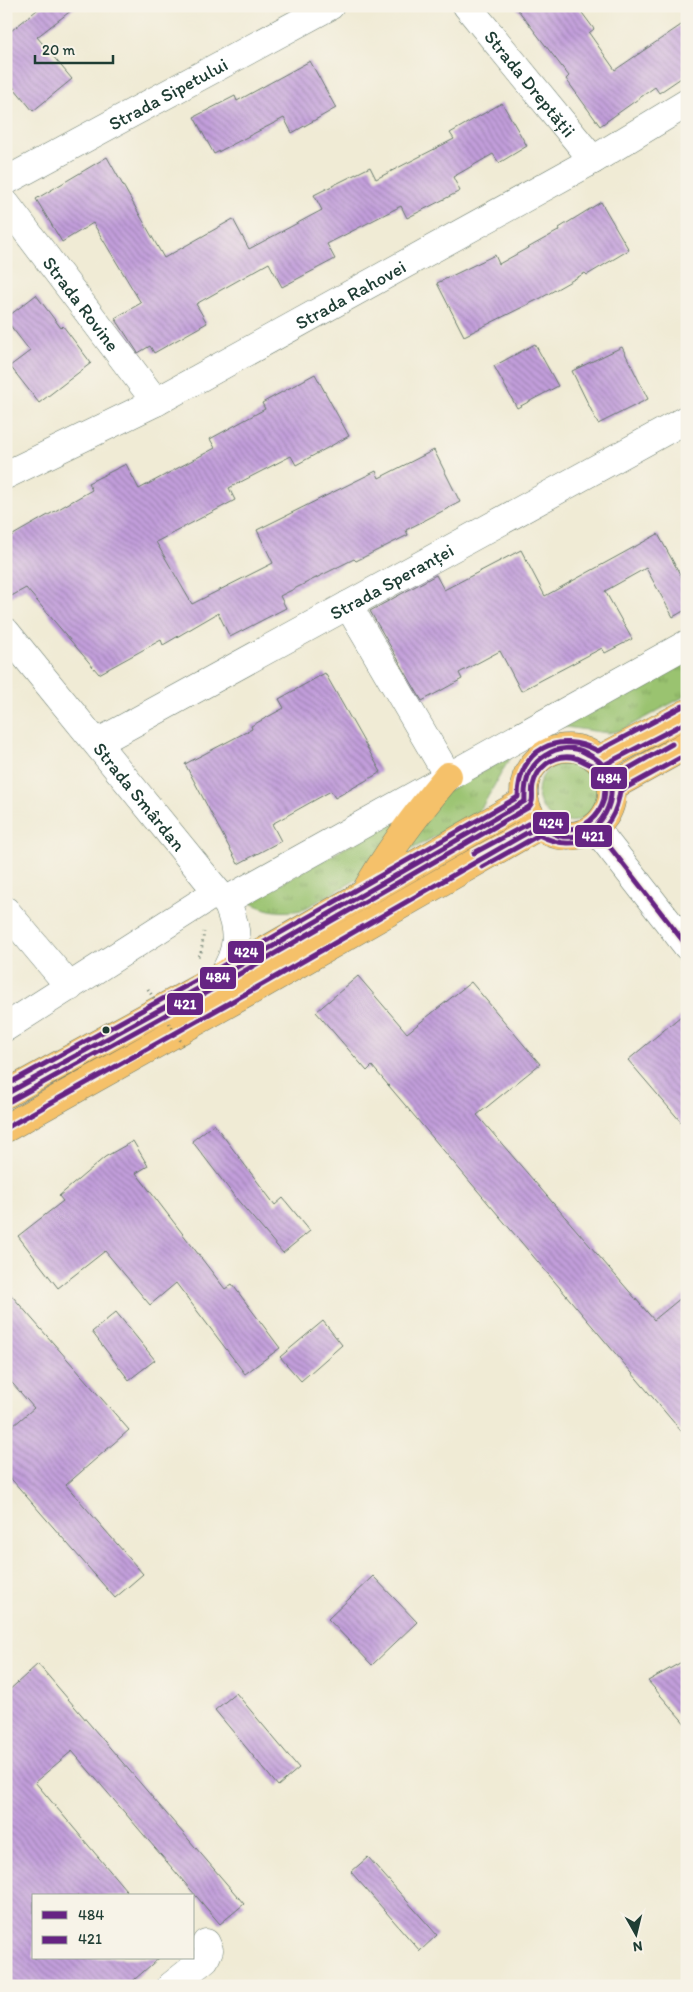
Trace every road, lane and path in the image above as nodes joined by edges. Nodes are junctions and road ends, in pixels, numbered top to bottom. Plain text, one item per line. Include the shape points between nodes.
1 (330, 6) edge
2 (468, 6) edge
3 (687, 103) edge
4 (593, 160) junction
5 (6, 181) edge
6 (6, 204) edge
7 (156, 402) junction
8 (687, 419) edge
9 (6, 475) edge
10 (348, 605) junction
11 (6, 632) edge
12 (687, 644) edge
13 (687, 713) edge
14 (97, 743) junction
15 (687, 745) edge
16 (598, 760) junction
17 (448, 776) junction
18 (612, 786) junction
19 (525, 801) junction
20 (539, 826) junction
21 (595, 828) junction
22 (364, 894) junction
23 (217, 901) junction
24 (6, 910) edge
25 (687, 946) edge
26 (196, 959) dead end
27 (223, 975) junction
28 (70, 987) junction
29 (148, 989) dead end
30 (6, 1027) edge
31 (185, 1048) dead end
32 (6, 1094) edge
33 (6, 1128) edge
34 (206, 1943) dead end
35 (171, 1986) edge

1 - 5 street, Strada Sipetului
2 - 4 street, Strada Dreptății
3 - 4 street, Strada Rahovei
4 - 7 street, Strada Rahovei
6 - 7 street, Strada Rovine
7 - 9 street, Strada Rahovei
8 - 10 street, Strada Speranței
10 - 14 street, Strada Speranței
10 - 17 street
11 - 14 street, Strada Smârdan
12 - 17 street
13 - 16 main road
14 - 23 street, Strada Smârdan
15 - 18 main road
16 - 18 main road via 609,774
16 - 19 main road via 589,753 567,748 545,755 536,762 525,782
17 - 22 main road via 382,861
17 - 23 street
18 - 21 main road via 608,812
19 - 20 main road via 529,814
19 - 22 main road
20 - 21 main road via 558,835 571,836
20 - 33 main road
21 - 25 street
22 - 27 main road
23 - 26 path via 204,923 205,937
23 - 27 street, Strada Smârdan via 234,921 236,937 233,956
23 - 28 street
24 - 28 street
27 - 32 main road
28 - 30 street
29 - 31 path, bridge
34 - 35 street via 209,1950 205,1959

